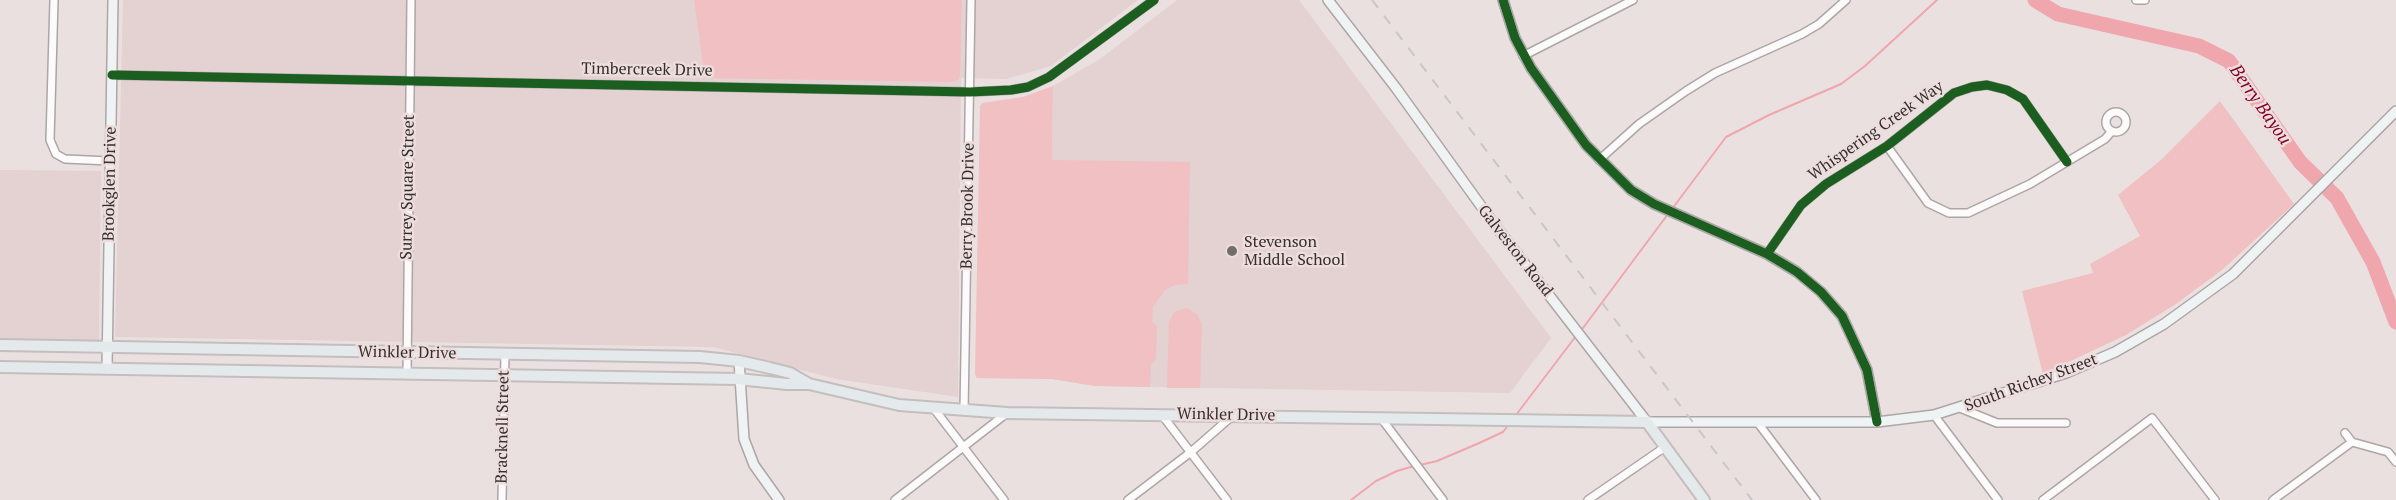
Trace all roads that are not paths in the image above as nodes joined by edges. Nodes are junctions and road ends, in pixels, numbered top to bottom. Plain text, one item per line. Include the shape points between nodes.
1 (54, 0) edge
2 (113, 0) edge
3 (411, 0) edge
4 (971, 0) edge
5 (1154, 0) edge
6 (1328, 0) edge
7 (1503, 0) edge
8 (1634, 0) edge
9 (1846, 0) edge
10 (2136, 0) edge
11 (2145, 0) edge
12 (1523, 56) junction
13 (112, 75) junction
14 (410, 82) junction
15 (970, 92) junction
16 (2396, 111) edge
17 (2112, 131) dead end
18 (1887, 146) junction
19 (1599, 160) junction
20 (110, 161) junction
21 (2067, 162) junction
22 (1767, 254) junction
23 (0, 345) edge
24 (107, 347) junction
25 (305, 351) junction
26 (407, 352) junction
27 (505, 354) junction
28 (739, 361) junction
29 (0, 367) edge
30 (106, 369) junction
31 (305, 372) junction
32 (407, 374) junction
33 (505, 375) junction
34 (738, 379) junction
35 (809, 384) junction
36 (1960, 408) junction
37 (935, 410) junction
38 (964, 411) junction
39 (1007, 413) junction
40 (1162, 415) junction
41 (1233, 415) junction
42 (1934, 415) junction
43 (1381, 418) junction
44 (1647, 422) junction
45 (1877, 422) junction
46 (1758, 423) junction
47 (2066, 423) dead end
48 (2345, 433) dead end
49 (2352, 442) junction
50 (1665, 447) junction
51 (965, 448) junction
52 (1191, 452) junction
53 (2396, 462) edge
54 (502, 500) edge
55 (779, 500) edge
56 (895, 500) edge
57 (1004, 500) edge
58 (1128, 500) edge
59 (1227, 500) edge
60 (1443, 500) edge
61 (1588, 500) edge
62 (1704, 500) edge
63 (1816, 500) edge
64 (1998, 500) edge
65 (2043, 500) edge
66 (2215, 500) edge
67 (2273, 500) edge

1 - 20 street via 51,141 56,154 65,159
2 - 13 main road, Brookglen Drive
3 - 14 street, Surrey Square Street
4 - 15 street, Berry Brook Drive
5 - 15 street, Timbercreek Drive via 1048,77 1028,87
6 - 44 main road, Galveston Road
7 - 12 main road
8 - 12 street
9 - 19 street via 1803,34 1715,73 1686,91 1639,124
10 - 11 street
12 - 19 main road
13 - 14 street, Timbercreek Drive
13 - 20 main road, Brookglen Drive
14 - 15 street, Timbercreek Drive
14 - 26 street, Surrey Square Street
15 - 38 street, Berry Brook Drive
16 - 36 main road, South Richey Street via 2233,274 2164,324 2115,352 2066,373
17 - 21 street
18 - 21 street via 1921,196 1949,213 1968,213
18 - 21 street, Whispering Creek Way via 1954,93 1987,86 2007,90 2023,99
18 - 22 street, Whispering Creek Way via 1826,184 1801,205
19 - 22 main road via 1631,190 1653,204
20 - 24 main road, Brookglen Drive
22 - 45 main road via 1797,272 1842,316 1867,370
23 - 24 main road, Winkler Drive
24 - 25 main road, Winkler Drive
24 - 30 main road, Brookglen Drive
25 - 26 main road, Winkler Drive
25 - 31 main road
26 - 27 main road, Winkler Drive
26 - 32 street, Surrey Square Street
27 - 28 main road, Winkler Drive
27 - 33 street, Bracknell Street
28 - 34 main road
28 - 35 main road, Winkler Drive via 790,373
29 - 30 main road, Winkler Drive
30 - 31 main road, Winkler Drive
31 - 32 main road, Winkler Drive
32 - 33 main road, Winkler Drive
33 - 34 main road, Winkler Drive
33 - 54 street, Bracknell Street
34 - 35 main road, Winkler Drive
34 - 55 main road via 748,451
35 - 37 main road, Winkler Drive
36 - 42 main road, South Richey Street
36 - 47 street via 1997,423
37 - 38 main road, Winkler Drive
37 - 51 street
38 - 39 main road, Winkler Drive
39 - 40 main road, Winkler Drive
39 - 51 street
40 - 41 main road, Winkler Drive
40 - 52 street
41 - 43 main road, Winkler Drive
41 - 52 street
42 - 45 main road, South Richey Street
42 - 64 street
43 - 44 main road, Winkler Drive
43 - 60 street
44 - 46 main road, South Richey Street
44 - 50 main road, Galveston Road
45 - 46 main road, South Richey Street
46 - 63 street
48 - 49 street
49 - 53 street via 2388,452
49 - 67 street
50 - 61 street
50 - 62 main road, Galveston Road
51 - 56 street
51 - 57 street
52 - 58 street
52 - 59 street
65 - 66 street via 2152,418

